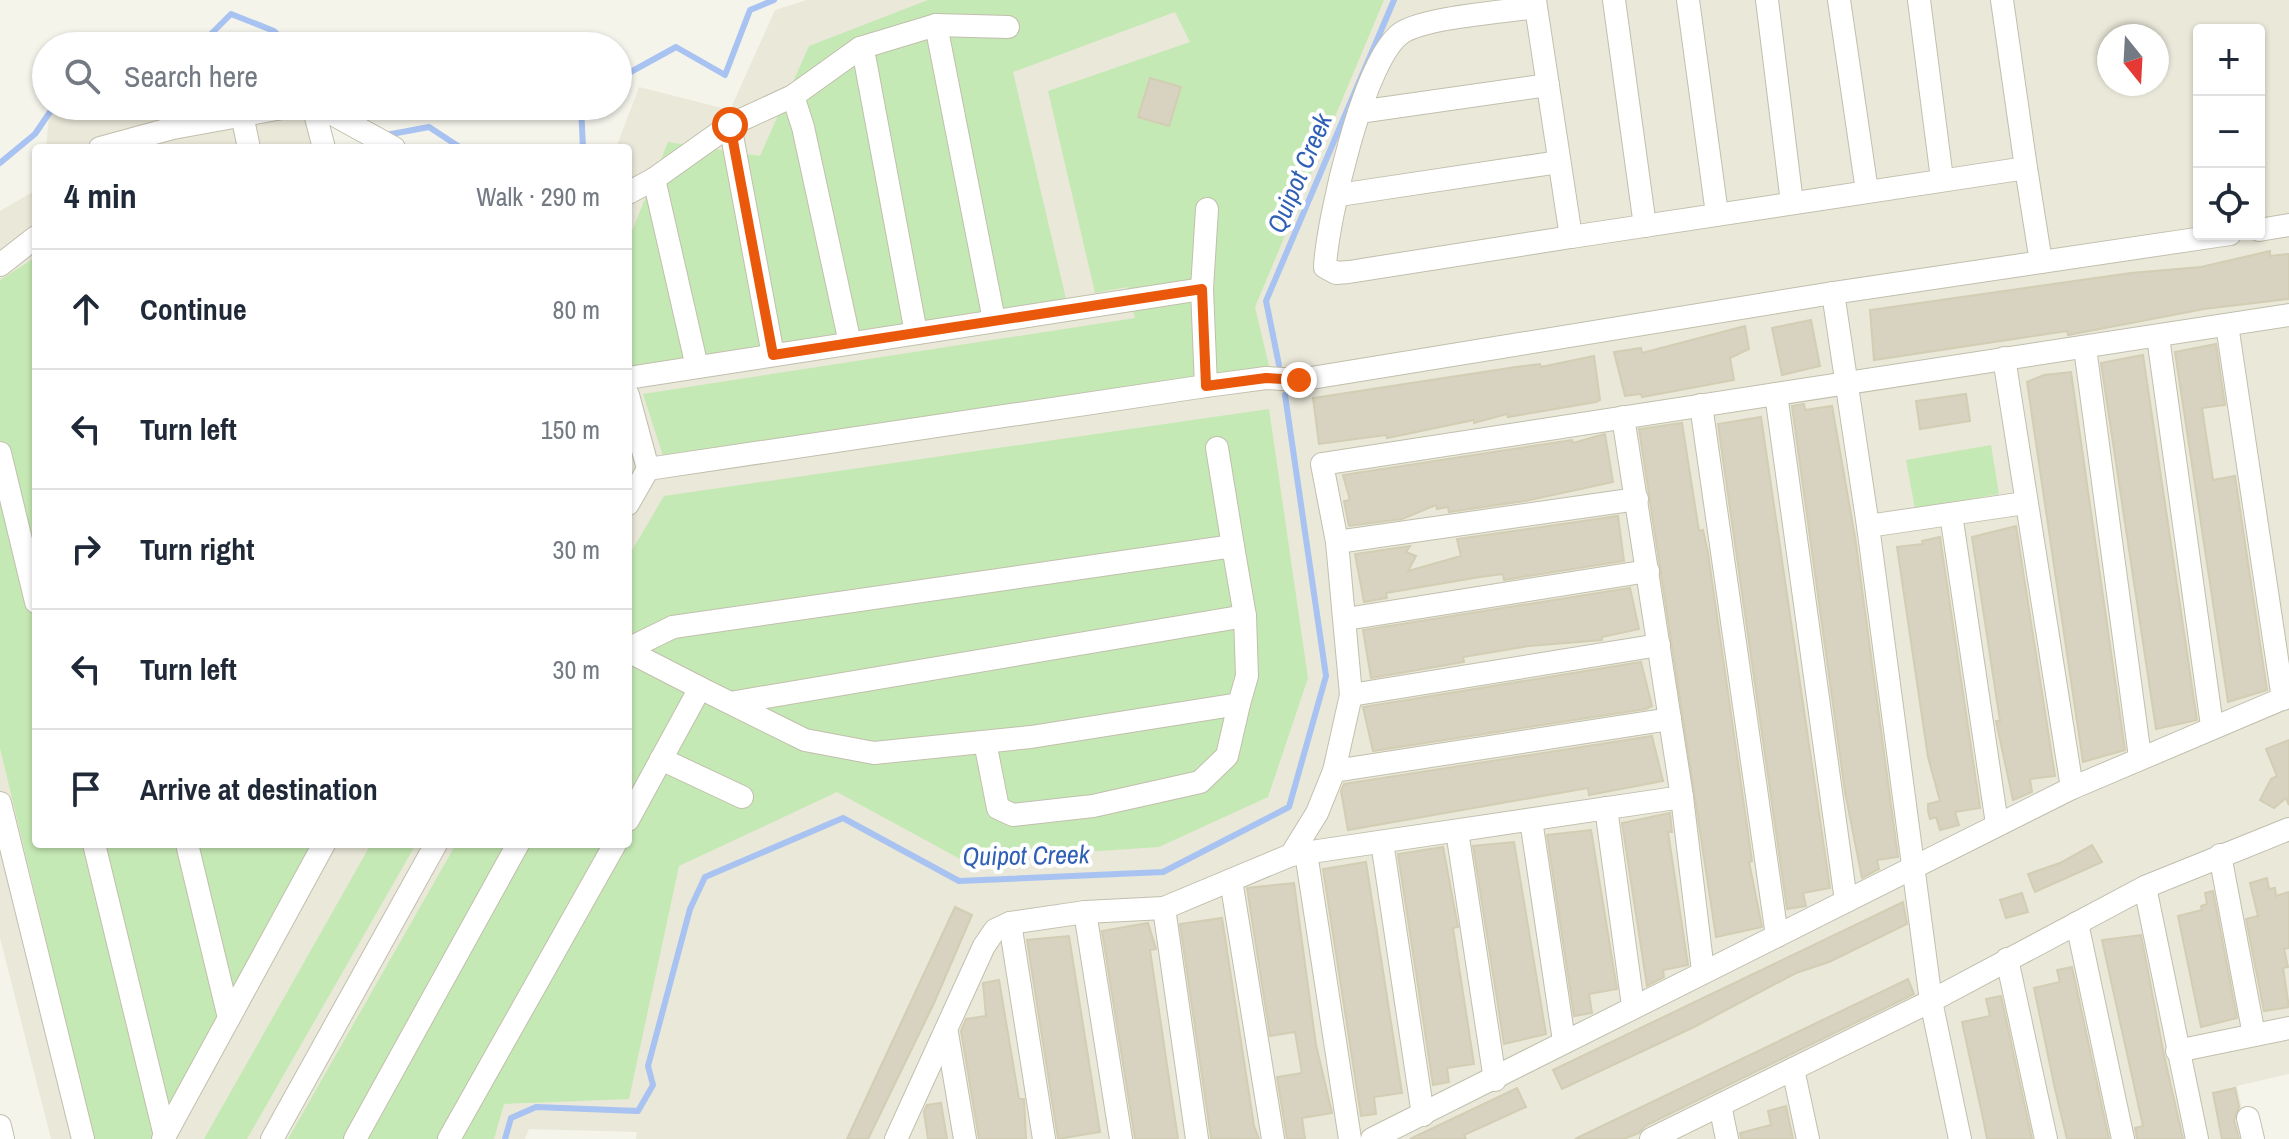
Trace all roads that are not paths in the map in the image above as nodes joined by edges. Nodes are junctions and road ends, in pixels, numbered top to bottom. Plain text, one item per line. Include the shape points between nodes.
1 (1614, 0) edge
2 (1688, 0) edge
3 (1767, 0) edge
4 (1839, 0) edge
5 (1919, 0) edge
6 (2002, 0) edge
7 (1535, 4) edge
8 (936, 25) junction
9 (1008, 27) dead end
10 (860, 48) junction
11 (1548, 85) junction
12 (793, 96) junction
13 (1359, 112) junction
14 (228, 120) edge
15 (243, 120) edge
16 (318, 120) edge
17 (341, 120) edge
18 (730, 125) junction
19 (176, 138) edge
20 (130, 144) edge
21 (248, 144) edge
22 (323, 144) edge
23 (386, 144) edge
24 (1559, 162) junction
25 (2026, 168) junction
26 (654, 179) junction
27 (1942, 179) junction
28 (632, 191) edge
29 (1867, 191) junction
30 (1339, 195) junction
31 (1792, 203) junction
32 (1207, 209) dead end
33 (1717, 214) junction
34 (2289, 225) edge
35 (1645, 226) junction
36 (2265, 229) edge
37 (1571, 237) junction
38 (2193, 239) edge
39 (32, 240) edge
40 (2041, 262) junction
41 (0, 265) edge
42 (1202, 289) junction
43 (1833, 293) junction
44 (2289, 315) edge
45 (994, 320) junction
46 (2227, 325) junction
47 (916, 333) junction
48 (2158, 337) junction
49 (850, 343) junction
50 (2085, 348) junction
51 (773, 355) junction
52 (2004, 358) junction
53 (697, 367) junction
54 (632, 377) edge
55 (1844, 382) junction
56 (1206, 386) junction
57 (1776, 394) junction
58 (1701, 405) junction
59 (632, 410) edge
60 (1623, 417) junction
61 (1217, 448) dead end
62 (0, 453) edge
63 (648, 469) junction
64 (632, 497) edge
65 (1637, 499) junction
66 (2025, 503) junction
67 (1951, 514) junction
68 (1868, 526) junction
69 (1337, 542) junction
70 (1233, 546) junction
71 (1648, 571) junction
72 (32, 585) edge
73 (1245, 616) junction
74 (1346, 619) junction
75 (1659, 645) junction
76 (632, 648) edge
77 (632, 652) edge
78 (700, 688) junction
79 (1351, 695) junction
80 (2286, 697) edge
81 (730, 703) junction
82 (1239, 704) junction
83 (1670, 719) junction
84 (2212, 726) junction
85 (985, 742) junction
86 (2140, 757) junction
87 (661, 759) junction
88 (1334, 771) junction
89 (2072, 788) junction
90 (742, 797) dead end
91 (1682, 797) junction
92 (0, 803) edge
93 (1606, 808) junction
94 (632, 813) edge
95 (1531, 820) junction
96 (1997, 824) junction
97 (2289, 829) edge
98 (1457, 831) junction
99 (1382, 842) junction
100 (95, 848) edge
101 (188, 848) edge
102 (322, 848) edge
103 (434, 848) edge
104 (516, 848) edge
105 (613, 848) edge
106 (1299, 854) junction
107 (2220, 855) junction
108 (1913, 868) junction
109 (1231, 880) junction
110 (2145, 887) junction
111 (1846, 901) junction
112 (1164, 908) junction
113 (1085, 912) junction
114 (1010, 923) junction
115 (2077, 923) junction
116 (1777, 936) junction
117 (2007, 959) junction
118 (1703, 971) junction
119 (1931, 1001) junction
120 (1633, 1006) junction
121 (229, 1018) junction
122 (2289, 1028) edge
123 (947, 1033) junction
124 (2254, 1035) junction
125 (1564, 1041) junction
126 (2177, 1051) junction
127 (1793, 1069) junction
128 (1495, 1080) junction
129 (1720, 1105) junction
130 (1423, 1115) junction
131 (0, 1126) edge
132 (164, 1138) edge
133 (3, 1139) edge
134 (83, 1139) edge
135 (272, 1139) edge
136 (355, 1139) edge
137 (449, 1139) edge
138 (896, 1139) edge
139 (965, 1139) edge
140 (1044, 1139) edge
141 (1121, 1139) edge
142 (1197, 1139) edge
143 (1273, 1139) edge
144 (1350, 1139) edge
145 (1372, 1139) edge
146 (1651, 1139) edge
147 (1727, 1139) edge
148 (1808, 1139) edge
149 (1960, 1139) edge
150 (2046, 1139) edge
151 (2123, 1139) edge
152 (2197, 1139) edge

1 - 35 street
2 - 33 street
3 - 31 street
4 - 29 street
5 - 27 street
6 - 25 street
7 - 11 street
7 - 13 street via 1404,32 1386,48
8 - 9 street
8 - 10 street
8 - 45 street
10 - 12 street
10 - 47 street
11 - 13 street
11 - 24 street
12 - 18 street
12 - 49 street
13 - 30 street
14 - 19 street
15 - 21 street
16 - 22 street
17 - 23 street
18 - 26 street
18 - 51 street
19 - 20 street
24 - 30 street
24 - 37 street
25 - 27 street
25 - 40 street
26 - 28 street
26 - 53 street
27 - 29 street
29 - 31 street
30 - 37 street via 1325,267 1336,273
31 - 33 street
32 - 42 street
33 - 35 street
34 - 36 street
35 - 37 street
38 - 40 street
39 - 41 street
40 - 43 street
42 - 45 street
42 - 56 street
43 - 55 street
43 - 56 street via 1299,380 1266,378
44 - 46 street
45 - 47 street
46 - 48 street
46 - 80 street
47 - 49 street
48 - 50 street
48 - 84 street
49 - 51 street
50 - 52 street
50 - 86 street
51 - 53 street
52 - 55 street
52 - 66 street
53 - 54 street
55 - 57 street
55 - 68 street
56 - 63 street
57 - 58 street
57 - 111 street
58 - 60 street
58 - 116 street
59 - 63 street
60 - 65 street
60 - 69 street via 1322,464
61 - 70 street
62 - 72 street
63 - 64 street
65 - 69 street
65 - 71 street
66 - 67 street
66 - 89 street
67 - 68 street
67 - 96 street
68 - 108 street
69 - 74 street
70 - 73 street
70 - 76 street via 673,627
71 - 74 street
71 - 75 street
73 - 81 street
73 - 82 street via 1247,676
74 - 79 street
75 - 79 street
75 - 83 street
77 - 78 street
78 - 81 street
78 - 87 street
79 - 88 street
80 - 84 street
81 - 85 street via 805,740 874,753
82 - 85 street
82 - 85 street via 1227,756 1200,782 1093,806 1013,815 998,808
83 - 88 street
83 - 91 street
84 - 86 street
86 - 89 street
87 - 90 street
87 - 94 street
88 - 106 street
89 - 96 street
91 - 93 street
91 - 118 street
92 - 134 street
93 - 95 street
93 - 120 street
95 - 98 street
95 - 125 street
96 - 108 street
97 - 107 street
98 - 99 street
98 - 128 street
99 - 106 street
99 - 130 street
100 - 132 street
101 - 121 street
102 - 121 street
103 - 135 street
104 - 136 street
105 - 137 street
106 - 109 street
106 - 144 street
107 - 110 street
107 - 124 street
108 - 111 street
108 - 119 street
109 - 112 street
109 - 143 street
110 - 115 street
110 - 126 street
111 - 116 street
112 - 113 street
112 - 142 street
113 - 114 street
113 - 141 street
114 - 123 street via 989,938
114 - 140 street
115 - 117 street
115 - 151 street
116 - 118 street
117 - 119 street
117 - 150 street
118 - 120 street
119 - 127 street
119 - 149 street
120 - 125 street
121 - 132 street
122 - 124 street
123 - 138 street
123 - 139 street
124 - 126 street
125 - 128 street
126 - 152 street
127 - 129 street
127 - 148 street
128 - 130 street
129 - 146 street
129 - 147 street
130 - 145 street
131 - 133 street

